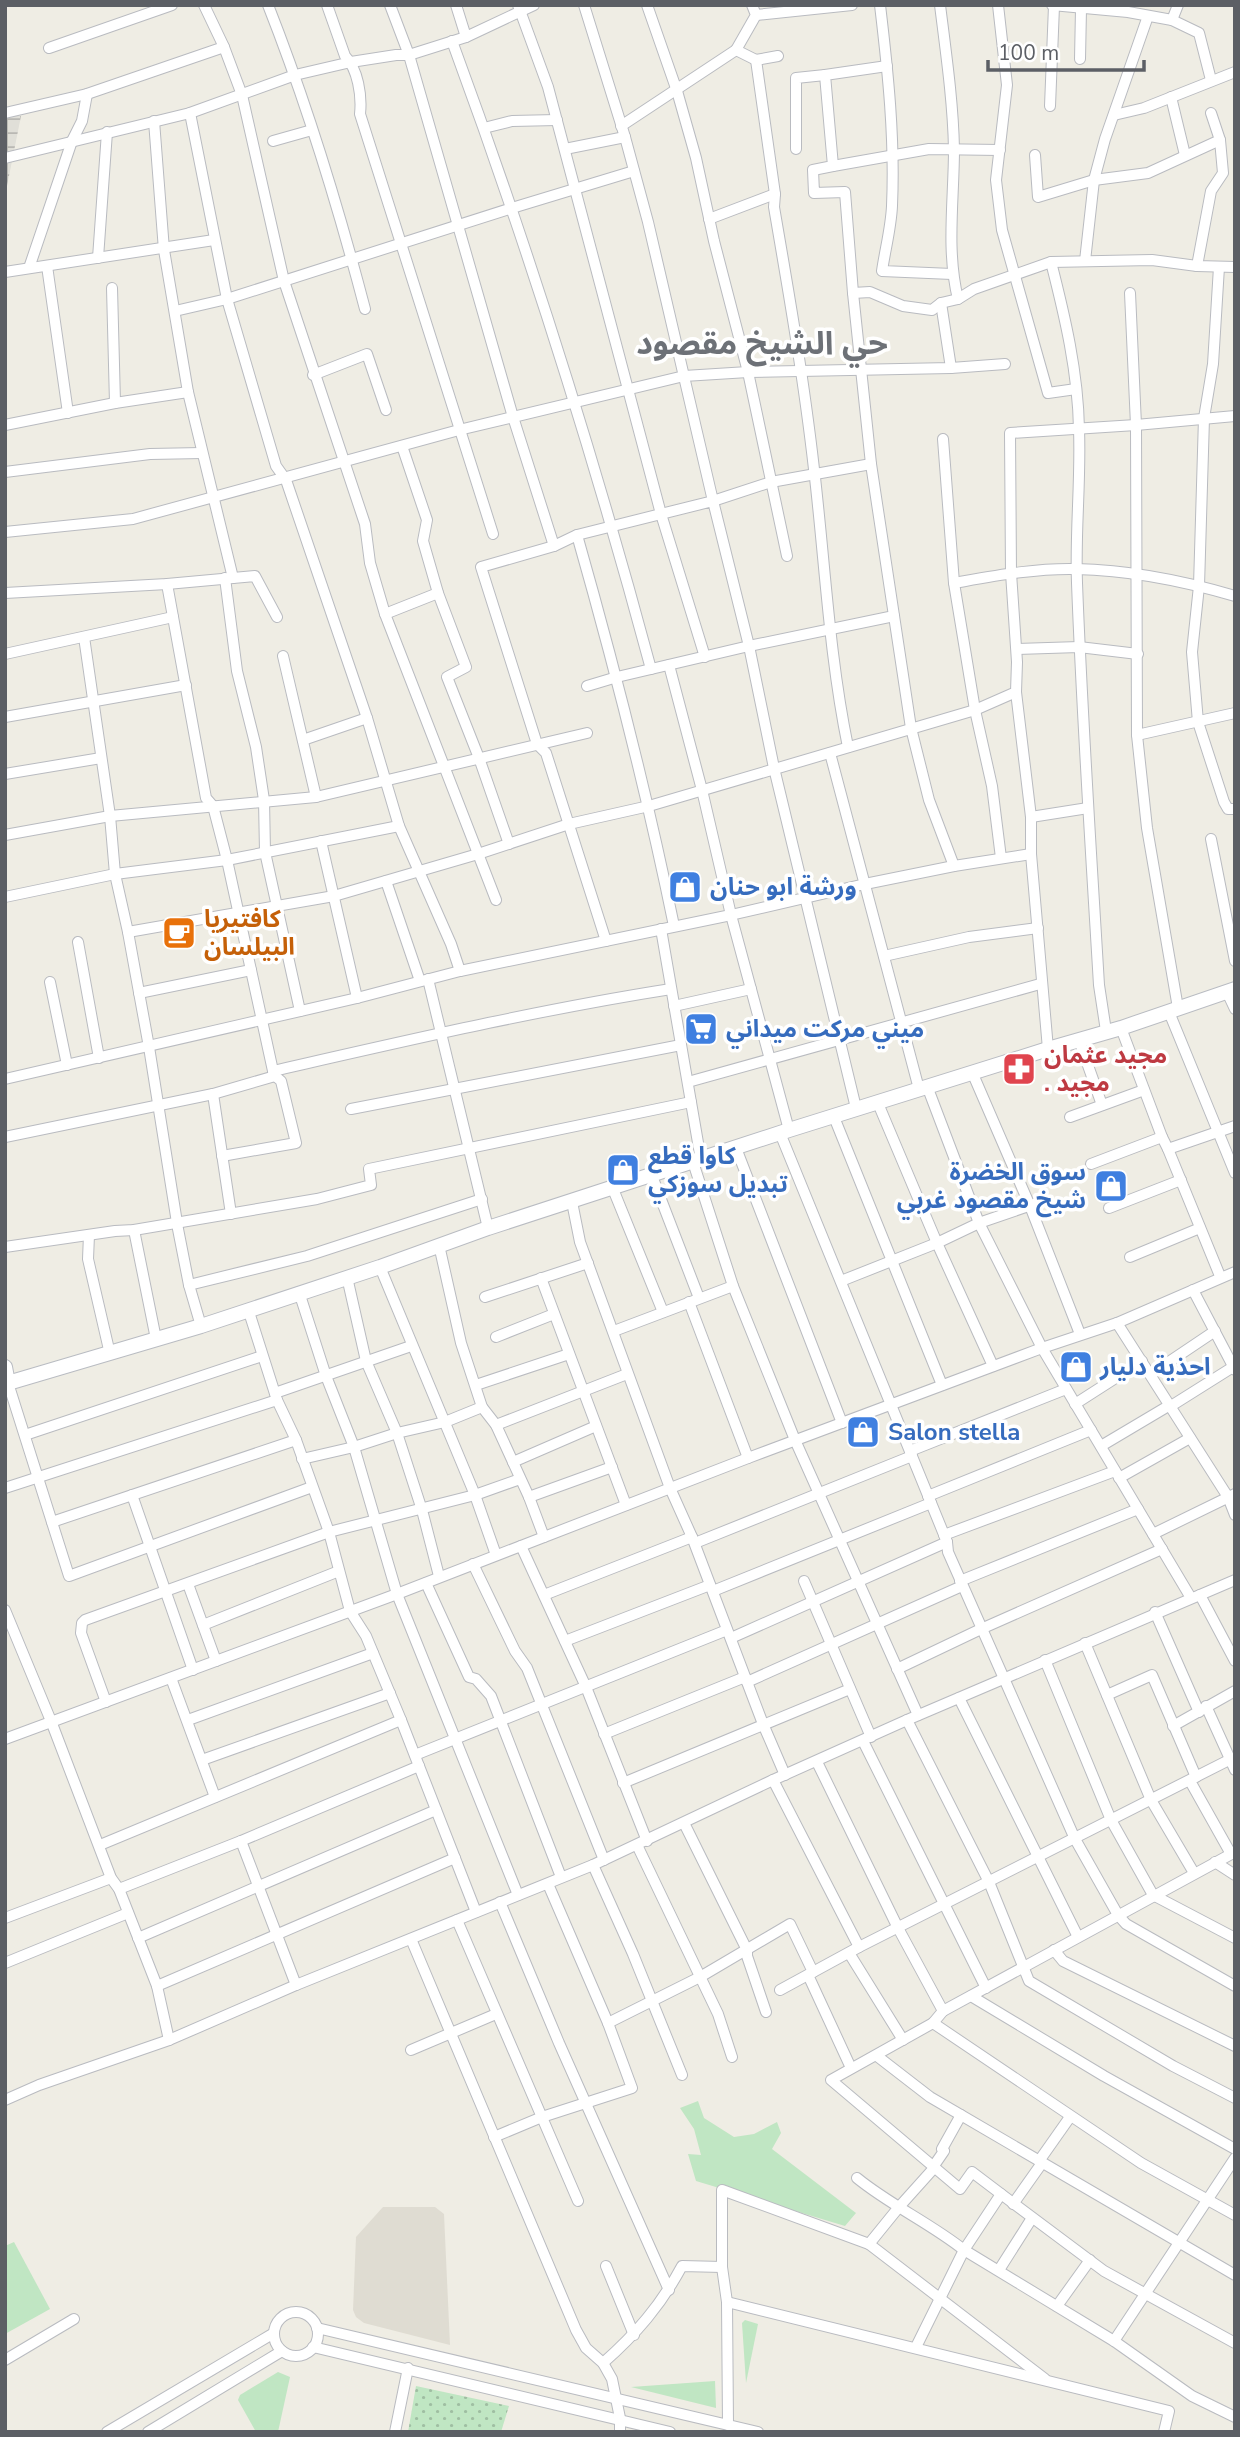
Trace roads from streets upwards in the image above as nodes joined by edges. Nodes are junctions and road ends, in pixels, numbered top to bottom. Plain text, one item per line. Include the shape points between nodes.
1 (172, 5) edge
2 (204, 5) edge
3 (268, 5) edge
4 (327, 5) edge
5 (390, 5) edge
6 (456, 5) edge
7 (534, 5) edge
8 (584, 5) edge
9 (648, 5) edge
10 (852, 5) edge
11 (880, 5) edge
12 (940, 5) edge
13 (998, 5) edge
14 (1053, 5) edge
15 (1178, 5) edge
16 (834, 6) edge
17 (804, 7) edge
18 (519, 8) edge
19 (1081, 9) junction
20 (1128, 9) edge
21 (754, 10) edge
22 (1148, 16) junction
23 (1172, 20) junction
24 (466, 37) junction
25 (452, 41) junction
26 (224, 47) junction
27 (49, 48) dead end
28 (736, 50) junction
29 (409, 55) junction
30 (778, 57) dead end
31 (756, 60) junction
32 (1080, 60) dead end
33 (351, 62) junction
34 (887, 66) junction
35 (1235, 72) edge
36 (295, 75) junction
37 (825, 75) junction
38 (1210, 80) junction
39 (677, 91) junction
40 (87, 94) junction
41 (242, 95) junction
42 (1171, 97) junction
43 (1050, 106) dead end
44 (5, 113) edge
45 (190, 113) junction
46 (1211, 113) dead end
47 (1114, 115) junction
48 (557, 120) junction
49 (154, 121) junction
50 (484, 128) junction
51 (312, 130) junction
52 (107, 132) junction
53 (623, 132) junction
54 (1220, 140) junction
55 (72, 141) junction
56 (273, 141) dead end
57 (565, 149) junction
58 (796, 149) dead end
59 (954, 149) junction
60 (1000, 150) junction
61 (892, 155) junction
62 (1035, 155) dead end
63 (1185, 155) junction
64 (5, 158) edge
65 (833, 166) junction
66 (634, 172) junction
67 (1094, 180) junction
68 (576, 188) junction
69 (775, 194) junction
70 (512, 208) junction
71 (709, 219) junction
72 (458, 225) junction
73 (214, 240) junction
74 (400, 243) junction
75 (163, 250) junction
76 (98, 258) junction
77 (352, 258) junction
78 (1085, 261) junction
79 (1051, 262) junction
80 (47, 265) junction
81 (1197, 265) junction
82 (1219, 267) junction
83 (1235, 267) edge
84 (29, 268) junction
85 (5, 272) edge
86 (952, 274) junction
87 (1015, 275) junction
88 (284, 281) junction
89 (112, 288) dead end
90 (853, 293) junction
91 (1130, 293) dead end
92 (228, 299) junction
93 (958, 299) junction
94 (941, 303) junction
95 (365, 309) dead end
96 (174, 312) junction
97 (1005, 364) dead end
98 (951, 368) junction
99 (863, 370) junction
100 (748, 372) junction
101 (803, 372) junction
102 (313, 374) junction
103 (684, 376) junction
104 (629, 389) junction
105 (1076, 389) junction
106 (188, 392) junction
107 (572, 402) junction
108 (114, 403) junction
109 (386, 410) dead end
110 (68, 413) junction
111 (1235, 416) edge
112 (513, 417) junction
113 (1204, 418) junction
114 (5, 425) edge
115 (1136, 425) junction
116 (1079, 429) junction
117 (459, 430) junction
118 (943, 439) dead end
119 (402, 446) junction
120 (202, 453) junction
121 (343, 461) junction
122 (871, 464) junction
123 (5, 472) edge
124 (814, 472) junction
125 (283, 477) junction
126 (771, 482) junction
127 (212, 497) junction
128 (713, 501) junction
129 (661, 514) junction
130 (613, 526) junction
131 (5, 532) edge
132 (493, 534) dead end
133 (577, 535) junction
134 (554, 545) junction
135 (788, 556) dead end
136 (1076, 569) junction
137 (1011, 573) junction
138 (1137, 574) junction
139 (229, 578) junction
140 (954, 583) junction
141 (167, 584) junction
142 (1199, 586) junction
143 (5, 593) edge
144 (438, 593) junction
145 (1235, 596) edge
146 (385, 614) junction
147 (894, 615) junction
148 (173, 617) junction
149 (278, 617) dead end
150 (828, 628) junction
151 (84, 637) junction
152 (749, 646) junction
153 (1079, 647) junction
154 (1017, 649) junction
155 (5, 654) edge
156 (1138, 654) junction
157 (282, 656) dead end
158 (705, 657) junction
159 (669, 665) junction
160 (651, 669) junction
161 (617, 677) junction
162 (186, 685) junction
163 (587, 686) dead end
164 (1016, 692) junction
165 (93, 702) junction
166 (975, 710) junction
167 (1235, 713) edge
168 (5, 717) edge
169 (367, 718) junction
170 (1198, 722) junction
171 (911, 728) junction
172 (587, 733) dead end
173 (1137, 735) junction
174 (303, 740) junction
175 (537, 744) junction
176 (848, 747) junction
177 (830, 753) junction
178 (101, 758) junction
179 (479, 758) junction
180 (445, 766) junction
181 (774, 768) junction
182 (5, 774) edge
183 (386, 780) junction
184 (702, 790) junction
185 (316, 797) junction
186 (264, 800) junction
187 (213, 806) junction
188 (649, 806) junction
189 (1088, 808) junction
190 (1235, 809) edge
191 (110, 816) junction
192 (1031, 817) junction
193 (569, 824) junction
194 (399, 825) junction
195 (5, 835) edge
196 (1211, 839) dead end
197 (321, 841) junction
198 (509, 844) junction
199 (265, 852) junction
200 (478, 854) junction
201 (1031, 854) junction
202 (1001, 859) junction
203 (227, 860) junction
204 (954, 866) junction
205 (420, 871) junction
206 (115, 874) junction
207 (386, 881) junction
208 (865, 884) junction
209 (334, 896) junction
210 (5, 897) edge
211 (805, 898) junction
212 (496, 900) dead end
213 (276, 906) junction
214 (239, 914) junction
215 (731, 915) junction
216 (674, 926) junction
217 (1038, 928) junction
218 (661, 929) junction
219 (128, 932) junction
220 (606, 941) junction
221 (78, 942) dead end
222 (884, 956) junction
223 (1235, 961) edge
224 (251, 970) junction
225 (460, 971) junction
226 (424, 980) junction
227 (50, 982) dead end
228 (1040, 984) junction
229 (671, 989) junction
230 (751, 989) junction
231 (1231, 990) edge
232 (139, 993) junction
233 (357, 998) junction
234 (674, 1006) junction
235 (1235, 1009) edge
236 (1173, 1010) junction
237 (300, 1011) junction
238 (262, 1020) junction
239 (902, 1024) junction
240 (1114, 1029) junction
241 (441, 1032) junction
242 (840, 1040) junction
243 (1079, 1040) junction
244 (681, 1045) junction
245 (149, 1047) junction
246 (1048, 1049) junction
247 (99, 1058) junction
248 (770, 1060) junction
249 (67, 1065) junction
250 (972, 1072) junction
251 (274, 1073) junction
252 (5, 1079) edge
253 (688, 1082) junction
254 (923, 1087) junction
255 (455, 1090) junction
256 (1144, 1090) junction
257 (213, 1094) junction
258 (877, 1101) junction
259 (691, 1102) junction
260 (159, 1105) junction
261 (1102, 1105) junction
262 (856, 1108) junction
263 (351, 1109) dead end
264 (834, 1117) junction
265 (1070, 1117) dead end
266 (1235, 1126) edge
267 (785, 1131) junction
268 (1217, 1132) junction
269 (5, 1136) edge
270 (1162, 1137) junction
271 (470, 1147) junction
272 (736, 1148) junction
273 (1168, 1149) junction
274 (222, 1156) junction
275 (697, 1161) junction
276 (1091, 1164) dead end
277 (1235, 1173) edge
278 (652, 1176) junction
279 (1181, 1180) junction
280 (613, 1189) junction
281 (482, 1199) junction
282 (1042, 1201) dead end
283 (572, 1202) junction
284 (1030, 1206) junction
285 (1109, 1208) dead end
286 (231, 1214) junction
287 (177, 1222) junction
288 (979, 1223) junction
289 (488, 1228) junction
290 (1200, 1228) junction
291 (134, 1230) junction
292 (89, 1235) junction
293 (937, 1243) junction
294 (439, 1245) junction
295 (5, 1247) edge
296 (1130, 1257) dead end
297 (892, 1261) junction
298 (588, 1263) junction
299 (380, 1267) junction
300 (1235, 1272) edge
301 (1220, 1276) junction
302 (347, 1277) junction
303 (541, 1278) junction
304 (841, 1281) junction
305 (189, 1285) junction
306 (733, 1286) junction
307 (1193, 1290) junction
308 (299, 1292) junction
309 (485, 1297) dead end
310 (694, 1300) junction
311 (248, 1310) junction
312 (663, 1312) junction
313 (554, 1314) junction
314 (1117, 1322) junction
315 (201, 1326) junction
316 (614, 1331) junction
317 (1215, 1331) junction
318 (1080, 1334) junction
319 (496, 1338) dead end
320 (156, 1339) junction
321 (411, 1346) junction
322 (1042, 1348) junction
323 (110, 1354) junction
324 (569, 1354) junction
325 (262, 1356) junction
326 (366, 1361) junction
327 (1142, 1361) junction
328 (993, 1366) junction
329 (5, 1367) edge
330 (1234, 1369) edge
331 (627, 1374) junction
332 (1151, 1374) junction
333 (326, 1376) junction
334 (7, 1383) edge
335 (476, 1385) junction
336 (942, 1385) junction
337 (1066, 1389) junction
338 (583, 1391) junction
339 (276, 1396) junction
340 (891, 1404) junction
341 (1075, 1404) junction
342 (1171, 1406) junction
343 (482, 1407) junction
344 (445, 1422) junction
345 (842, 1423) junction
346 (496, 1425) junction
347 (596, 1426) junction
348 (1091, 1430) junction
349 (397, 1433) junction
350 (24, 1435) junction
351 (1190, 1438) junction
352 (296, 1440) junction
353 (795, 1440) junction
354 (354, 1447) junction
355 (1101, 1447) junction
356 (911, 1453) junction
357 (748, 1458) junction
358 (302, 1459) junction
359 (513, 1462) junction
360 (612, 1467) junction
361 (1117, 1474) junction
362 (38, 1479) junction
363 (520, 1479) junction
364 (313, 1487) junction
365 (5, 1488) edge
366 (670, 1488) junction
367 (819, 1494) junction
368 (132, 1495) junction
369 (475, 1495) junction
370 (1231, 1495) edge
371 (528, 1497) junction
372 (930, 1499) junction
373 (626, 1505) junction
374 (1138, 1509) junction
375 (422, 1510) junction
376 (1235, 1515) edge
377 (377, 1521) junction
378 (52, 1522) junction
379 (329, 1532) junction
380 (1153, 1534) junction
381 (544, 1537) junction
382 (946, 1539) junction
383 (693, 1540) junction
384 (840, 1541) junction
385 (521, 1546) junction
386 (150, 1548) junction
387 (1162, 1549) junction
388 (496, 1555) junction
389 (472, 1564) junction
390 (339, 1571) junction
391 (439, 1576) junction
392 (1235, 1580) edge
393 (804, 1581) dead end
394 (858, 1582) junction
395 (426, 1583) junction
396 (961, 1583) junction
397 (188, 1584) junction
398 (712, 1588) junction
399 (165, 1592) junction
400 (397, 1594) junction
401 (544, 1595) junction
402 (1196, 1596) junction
403 (813, 1602) junction
404 (5, 1610) edge
405 (351, 1611) junction
406 (1155, 1612) junction
407 (876, 1623) junction
408 (203, 1625) junction
409 (981, 1629) junction
410 (729, 1634) junction
411 (565, 1641) junction
412 (1085, 1643) junction
413 (831, 1644) junction
414 (373, 1653) junction
415 (1045, 1660) junction
416 (216, 1661) junction
417 (1235, 1661) edge
418 (897, 1669) junction
419 (193, 1670) junction
420 (171, 1678) junction
421 (1002, 1679) junction
422 (746, 1680) junction
423 (586, 1687) junction
424 (850, 1689) junction
425 (1235, 1691) edge
426 (390, 1693) junction
427 (1107, 1695) junction
428 (959, 1698) junction
429 (106, 1702) junction
430 (543, 1704) junction
431 (1202, 1709) junction
432 (912, 1718) junction
433 (188, 1720) junction
434 (401, 1720) junction
435 (51, 1721) junction
436 (500, 1722) junction
437 (763, 1724) junction
438 (1172, 1726) junction
439 (604, 1734) junction
440 (5, 1739) edge
441 (456, 1739) junction
442 (867, 1739) junction
443 (1229, 1745) edge
444 (202, 1760) junction
445 (417, 1760) junction
446 (817, 1762) junction
447 (1232, 1765) edge
448 (785, 1775) junction
449 (1193, 1779) junction
450 (773, 1780) junction
451 (623, 1783) junction
452 (215, 1797) junction
453 (1151, 1800) junction
454 (436, 1810) junction
455 (1111, 1820) junction
456 (684, 1823) junction
457 (1074, 1839) junction
458 (241, 1841) junction
459 (642, 1843) junction
460 (100, 1845) junction
461 (1233, 1853) edge
462 (455, 1858) junction
463 (1037, 1858) junction
464 (1215, 1862) junction
465 (599, 1863) junction
466 (1194, 1873) junction
467 (1235, 1875) edge
468 (561, 1877) junction
469 (111, 1878) junction
470 (989, 1882) junction
471 (548, 1884) junction
472 (258, 1888) junction
473 (119, 1889) junction
474 (518, 1895) junction
475 (1153, 1895) junction
476 (500, 1902) junction
477 (944, 1905) junction
478 (476, 1912) junction
479 (128, 1913) junction
480 (1118, 1914) junction
481 (5, 1919) edge
482 (457, 1920) junction
483 (898, 1928) junction
484 (275, 1933) junction
485 (1078, 1937) junction
486 (138, 1938) junction
487 (1235, 1938) edge
488 (411, 1939) junction
489 (747, 1950) junction
490 (854, 1950) junction
491 (1054, 1950) junction
492 (5, 1963) edge
493 (1022, 1968) junction
494 (811, 1973) junction
495 (700, 1977) junction
496 (158, 1986) junction
497 (296, 1986) junction
498 (1235, 1986) edge
499 (986, 1988) junction
500 (780, 1990) dead end
501 (971, 1996) junction
502 (653, 2003) junction
503 (943, 2011) junction
504 (766, 2012) dead end
505 (496, 2014) junction
506 (608, 2023) junction
507 (933, 2023) junction
508 (451, 2032) junction
509 (169, 2040) junction
510 (903, 2040) junction
511 (1235, 2046) edge
512 (411, 2050) dead end
513 (877, 2056) junction
514 (733, 2057) dead end
515 (851, 2068) junction
516 (682, 2075) dead end
517 (1235, 2098) edge
518 (5, 2100) edge
519 (586, 2102) junction
520 (961, 2115) junction
521 (541, 2117) junction
522 (1070, 2117) junction
523 (494, 2137) junction
524 (1235, 2149) edge
525 (1235, 2158) edge
526 (1040, 2162) junction
527 (933, 2168) junction
528 (857, 2178) dead end
529 (1000, 2194) junction
530 (1207, 2200) junction
531 (578, 2201) dead end
532 (1013, 2204) junction
533 (899, 2207) junction
534 (1235, 2215) edge
535 (1032, 2218) junction
536 (869, 2244) junction
537 (1180, 2244) junction
538 (964, 2249) junction
539 (1090, 2260) junction
540 (606, 2266) dead end
541 (722, 2267) junction
542 (999, 2270) junction
543 (1235, 2275) edge
544 (670, 2290) junction
545 (1145, 2295) junction
546 (940, 2299) junction
547 (727, 2302) junction
548 (1057, 2306) junction
549 (74, 2319) dead end
550 (317, 2328) junction
551 (274, 2333) junction
552 (634, 2335) junction
553 (1114, 2341) junction
554 (1235, 2343) edge
555 (313, 2347) junction
556 (915, 2347) junction
557 (282, 2351) junction
558 (5, 2360) edge
559 (603, 2363) junction
560 (408, 2368) junction
561 (1049, 2382) junction
562 (616, 2400) junction
563 (1235, 2417) edge
564 (620, 2418) junction
565 (728, 2425) junction
566 (107, 2432) edge
567 (148, 2432) edge
568 (395, 2432) edge
569 (620, 2432) edge
570 (670, 2432) edge
571 (757, 2432) edge
572 (1164, 2432) edge

1 - 27 street
2 - 26 street
3 - 36 street
4 - 33 street
5 - 29 street
6 - 24 street
7 - 18 street
8 - 53 street
9 - 39 street
10 - 16 street
11 - 34 street
12 - 59 street
13 - 60 street via 1007,85
14 - 19 street
14 - 43 street
15 - 23 street
16 - 17 street
17 - 21 street
18 - 24 street
18 - 48 street
19 - 20 street
19 - 32 street
20 - 22 street
21 - 28 street
22 - 23 street
22 - 47 street
23 - 38 street via 1199,33
24 - 25 street
25 - 29 street
25 - 50 street
26 - 40 street
26 - 41 street
28 - 31 street
28 - 39 street
29 - 33 street
29 - 72 street
30 - 31 street
31 - 69 street
33 - 36 street
33 - 74 street via 361,100 359,114
34 - 37 street
34 - 61 street
35 - 38 street
36 - 41 street
36 - 51 street
37 - 58 street via 796,78
37 - 65 street
38 - 42 street
39 - 53 street
39 - 71 street
40 - 44 street
40 - 55 street
41 - 45 street
41 - 88 street
42 - 47 street
42 - 63 street
45 - 49 street
45 - 73 street
46 - 54 street
47 - 67 street
48 - 50 street via 513,121
48 - 57 street
49 - 52 street
49 - 75 street
50 - 70 street
51 - 56 street
51 - 77 street
52 - 55 street
52 - 76 street
53 - 57 street
53 - 66 street
54 - 63 street
54 - 81 street via 1223,173 1212,191
55 - 64 street
55 - 84 street
57 - 68 street
59 - 60 street
59 - 61 street
59 - 86 street
60 - 87 street via 996,180 1002,230
61 - 65 street
61 - 86 street via 892,209 882,271
62 - 67 street via 1038,197
63 - 67 street via 1148,173
65 - 90 street via 813,170 814,193 845,192
66 - 68 street
66 - 103 street
67 - 78 street
68 - 70 street
68 - 104 street
69 - 71 street
69 - 101 street
70 - 72 street
70 - 107 street
71 - 100 street
72 - 74 street
72 - 112 street
73 - 75 street
73 - 92 street
74 - 77 street
74 - 117 street
75 - 76 street
75 - 96 street
76 - 80 street
77 - 88 street
77 - 95 street
78 - 79 street
78 - 81 street
79 - 87 street
79 - 105 street
80 - 84 street
80 - 110 street
81 - 82 street
82 - 83 street
82 - 113 street via 1213,364
84 - 85 street
86 - 93 street
87 - 93 street
87 - 105 street via 1048,393
88 - 92 street
88 - 102 street
89 - 108 street
90 - 94 street via 870,292 902,306 932,310
90 - 99 street
91 - 115 street
92 - 96 street
92 - 125 street
93 - 94 street
94 - 98 street
96 - 106 street
97 - 98 street
98 - 99 street
99 - 101 street
99 - 122 street
100 - 101 street
100 - 103 street
100 - 126 street
101 - 124 street
102 - 109 street via 367,354
102 - 121 street
103 - 104 street
103 - 128 street
104 - 107 street
104 - 129 street
105 - 116 street
106 - 108 street
106 - 120 street
107 - 112 street
107 - 130 street
108 - 110 street
110 - 114 street
111 - 113 street
112 - 117 street
112 - 134 street
113 - 115 street
113 - 142 street
115 - 116 street
115 - 138 street
116 - 136 street
116 - 137 street via 1010,433
117 - 119 street
117 - 132 street
118 - 140 street
119 - 121 street
119 - 144 street via 427,520 423,541
120 - 123 street via 150,454
120 - 127 street
121 - 125 street
121 - 146 street via 365,524
122 - 124 street
122 - 147 street
124 - 126 street
124 - 150 street
125 - 127 street
125 - 169 street
126 - 128 street
126 - 135 street
127 - 131 street via 133,519
127 - 139 street
128 - 129 street
128 - 152 street
129 - 130 street
129 - 158 street
130 - 133 street
130 - 160 street
133 - 134 street
133 - 161 street
134 - 175 street via 481,567
136 - 137 street
136 - 138 street
136 - 153 street
137 - 140 street
137 - 154 street
138 - 142 street
138 - 156 street
139 - 141 street
139 - 149 street via 255,576
139 - 186 street via 237,671
140 - 166 street
141 - 143 street
141 - 148 street
142 - 145 street
142 - 170 street via 1192,652
144 - 146 street
144 - 179 street via 466,667 447,677
146 - 180 street
147 - 150 street
147 - 171 street
148 - 151 street
148 - 162 street
150 - 152 street
150 - 176 street
151 - 155 street
151 - 165 street
152 - 158 street
152 - 181 street
153 - 154 street
153 - 156 street
153 - 189 street
154 - 164 street
156 - 173 street
157 - 174 street
158 - 159 street
159 - 160 street
159 - 184 street
160 - 161 street
161 - 163 street
161 - 188 street
162 - 165 street
162 - 187 street via 206,798
164 - 166 street
164 - 192 street
165 - 168 street
165 - 178 street
166 - 171 street
166 - 202 street via 992,786
167 - 170 street
169 - 174 street
169 - 183 street
170 - 173 street
170 - 190 street via 1224,802 1228,809
171 - 176 street
171 - 204 street via 929,800
172 - 175 street
173 - 236 street
174 - 185 street
175 - 179 street
175 - 193 street via 546,753
176 - 177 street
177 - 181 street
177 - 208 street
178 - 182 street
178 - 191 street
179 - 180 street
179 - 198 street
180 - 183 street
180 - 200 street
181 - 184 street
181 - 211 street
183 - 185 street
183 - 194 street
184 - 188 street
184 - 215 street
185 - 186 street
186 - 187 street
186 - 199 street
187 - 191 street
187 - 203 street
188 - 193 street
188 - 216 street
189 - 192 street
189 - 240 street via 1099,985
191 - 195 street
191 - 206 street
192 - 201 street
193 - 198 street
193 - 220 street
194 - 197 street
194 - 205 street
196 - 223 street
197 - 199 street
197 - 209 street
198 - 200 street
199 - 203 street
199 - 213 street
200 - 205 street
200 - 212 street
201 - 202 street
201 - 217 street
202 - 204 street
203 - 206 street
203 - 214 street
204 - 208 street
205 - 207 street
205 - 225 street
206 - 210 street
206 - 219 street
207 - 209 street
207 - 226 street
208 - 211 street
208 - 222 street
209 - 213 street
209 - 233 street
211 - 215 street
211 - 242 street
213 - 214 street
213 - 237 street
214 - 219 street
214 - 224 street
215 - 216 street
215 - 230 street
216 - 218 street
217 - 222 street
217 - 228 street
218 - 220 street
218 - 229 street
219 - 232 street
220 - 225 street
221 - 247 street
222 - 239 street
224 - 232 street
224 - 238 street
225 - 226 street
226 - 233 street
226 - 241 street
227 - 249 street
228 - 239 street
228 - 246 street
229 - 234 street
229 - 241 street
230 - 234 street
230 - 248 street
231 - 235 street
231 - 236 street
232 - 245 street
233 - 237 street
234 - 244 street
236 - 240 street
236 - 268 street
237 - 238 street
238 - 245 street
238 - 251 street
239 - 242 street
239 - 254 street
240 - 243 street
240 - 256 street
241 - 251 street
241 - 255 street
242 - 248 street
242 - 262 street
243 - 246 street
243 - 261 street
244 - 253 street
244 - 255 street
245 - 247 street
245 - 260 street
246 - 250 street
247 - 249 street
248 - 253 street
248 - 267 street
249 - 252 street
250 - 254 street
250 - 284 street
251 - 257 street
251 - 274 street via 281,1081 296,1143
253 - 259 street
254 - 258 street
254 - 288 street
255 - 263 street
255 - 271 street
256 - 261 street
256 - 270 street
257 - 260 street
257 - 274 street
258 - 262 street
258 - 293 street
259 - 271 street
259 - 275 street
260 - 269 street
260 - 287 street
261 - 265 street
262 - 264 street
264 - 267 street
264 - 297 street
266 - 268 street
267 - 272 street
267 - 304 street
268 - 273 street
268 - 277 street
270 - 273 street
270 - 276 street
271 - 281 street
271 - 286 street via 369,1169 371,1185
272 - 275 street
272 - 345 street
273 - 279 street
274 - 286 street
275 - 278 street
275 - 306 street
278 - 280 street
278 - 310 street
279 - 285 street
279 - 290 street
280 - 283 street
280 - 312 street
281 - 289 street
281 - 305 street via 307,1255
282 - 284 street
283 - 289 street
283 - 298 street
284 - 288 street
284 - 318 street
286 - 287 street
287 - 291 street
287 - 305 street
288 - 293 street
288 - 322 street
289 - 294 street
290 - 296 street
290 - 301 street
291 - 292 street
291 - 320 street
292 - 295 street
292 - 323 street via 88,1259
293 - 297 street
293 - 328 street
294 - 299 street
294 - 335 street via 461,1343
297 - 304 street
297 - 336 street
298 - 303 street
298 - 316 street
299 - 302 street
299 - 321 street
300 - 301 street
301 - 307 street
302 - 308 street
302 - 326 street
303 - 309 street
303 - 313 street
304 - 340 street
305 - 315 street
306 - 310 street
306 - 353 street
307 - 314 street
307 - 317 street
308 - 311 street
308 - 333 street
310 - 312 street
310 - 357 street
311 - 315 street
311 - 325 street
312 - 316 street
313 - 319 street
313 - 324 street
314 - 318 street
314 - 327 street
315 - 320 street
316 - 331 street
317 - 330 street
317 - 332 street
318 - 322 street
320 - 323 street
321 - 326 street
321 - 344 street
322 - 328 street
322 - 337 street
323 - 334 street
324 - 335 street
324 - 338 street
325 - 339 street
325 - 350 street
326 - 333 street
326 - 349 street
327 - 332 street
327 - 341 street
328 - 336 street
329 - 334 street
330 - 342 street
331 - 338 street
331 - 366 street
332 - 342 street
333 - 339 street
333 - 354 street
334 - 350 street
335 - 343 street
336 - 340 street
337 - 341 street
337 - 356 street
338 - 346 street
338 - 347 street
339 - 352 street
339 - 362 street
340 - 345 street
340 - 356 street
341 - 348 street
342 - 351 street
342 - 355 street
343 - 344 street
343 - 346 street
344 - 349 street
344 - 369 street
345 - 353 street
346 - 359 street
347 - 359 street
347 - 360 street
348 - 355 street
348 - 372 street
349 - 354 street
349 - 375 street
350 - 362 street
351 - 361 street
351 - 370 street
352 - 358 street
352 - 368 street
353 - 357 street
353 - 367 street
354 - 358 street
354 - 377 street
355 - 361 street
356 - 367 street
356 - 372 street
357 - 366 street
358 - 364 street
359 - 363 street
360 - 371 street
360 - 373 street
361 - 374 street
361 - 382 street
362 - 365 street
362 - 378 street
363 - 369 street
363 - 371 street
364 - 379 street
364 - 386 street
366 - 373 street
366 - 383 street
367 - 383 street
367 - 384 street
368 - 378 street
368 - 386 street
369 - 375 street
369 - 388 street
370 - 376 street
370 - 380 street
371 - 381 street
372 - 382 street
372 - 384 street
373 - 381 street
374 - 380 street
374 - 396 street
375 - 377 street
375 - 391 street
377 - 379 street
377 - 400 street
378 - 386 street via 69,1576
379 - 390 street
379 - 397 street
380 - 387 street
381 - 385 street
382 - 394 street
382 - 396 street
383 - 398 street
383 - 401 street
384 - 394 street
384 - 398 street
385 - 388 street
385 - 401 street
386 - 399 street
387 - 402 street
387 - 409 street
388 - 389 street
389 - 391 street
389 - 430 street
390 - 405 street
390 - 408 street
391 - 395 street
392 - 402 street
393 - 403 street
394 - 403 street
394 - 407 street
395 - 400 street
395 - 436 street via 469,1677 491,1696
396 - 407 street
396 - 409 street
397 - 399 street
397 - 408 street
398 - 410 street
398 - 411 street
399 - 419 street
399 - 429 street via 82,1623 81,1633
400 - 405 street
400 - 441 street
401 - 411 street
402 - 406 street
402 - 417 street
403 - 410 street
403 - 413 street
404 - 435 street
405 - 414 street
405 - 416 street
406 - 412 street
406 - 431 street
407 - 413 street
407 - 418 street
408 - 416 street
409 - 418 street
409 - 421 street
410 - 422 street
410 - 423 street
411 - 423 street
412 - 415 street
412 - 427 street
413 - 422 street
413 - 424 street
414 - 426 street
414 - 433 street
415 - 421 street
415 - 455 street
416 - 419 street
418 - 432 street
419 - 420 street
420 - 429 street
420 - 433 street
421 - 428 street
421 - 457 street
422 - 437 street
422 - 439 street
423 - 430 street
423 - 439 street
424 - 437 street
424 - 442 street
425 - 431 street
426 - 434 street
426 - 444 street
427 - 438 street via 1152,1675
427 - 453 street
428 - 432 street
428 - 463 street
429 - 435 street
430 - 436 street
430 - 465 street
431 - 438 street
431 - 443 street
432 - 442 street
432 - 470 street
433 - 444 street
434 - 445 street
434 - 452 street
435 - 440 street
435 - 460 street
436 - 441 street
436 - 468 street
437 - 448 street
437 - 451 street
438 - 449 street
439 - 451 street
441 - 445 street
441 - 474 street
442 - 446 street
442 - 477 street
443 - 447 street
444 - 452 street
445 - 454 street
445 - 458 street
446 - 448 street
446 - 483 street
447 - 449 street
448 - 450 street
449 - 453 street
449 - 461 street
450 - 456 street
450 - 490 street
451 - 459 street
452 - 460 street
453 - 455 street
453 - 466 street
454 - 462 street
454 - 472 street
455 - 457 street
455 - 475 street
456 - 459 street
456 - 489 street
457 - 463 street
457 - 480 street
458 - 472 street
458 - 473 street
459 - 465 street
459 - 495 street
460 - 469 street
461 - 464 street
462 - 478 street
462 - 484 street
463 - 470 street
463 - 485 street
464 - 466 street
464 - 467 street
465 - 468 street
465 - 502 street
466 - 475 street
468 - 471 street
469 - 473 street
469 - 481 street
470 - 477 street
470 - 493 street
471 - 474 street
471 - 506 street
472 - 484 street
472 - 486 street
473 - 479 street
474 - 476 street
475 - 480 street
475 - 487 street
476 - 478 street
476 - 519 street
477 - 483 street
477 - 499 street
478 - 482 street
479 - 486 street
479 - 492 street
480 - 485 street
480 - 498 street via 1126,1924
482 - 488 street
482 - 505 street
483 - 490 street
483 - 503 street
484 - 496 street
484 - 497 street
485 - 491 street
486 - 496 street
488 - 497 street
488 - 508 street
489 - 494 street via 790,1924
489 - 495 street
489 - 504 street
490 - 494 street
490 - 510 street
491 - 493 street
491 - 511 street via 1063,1961
493 - 499 street
493 - 517 street via 1029,1981
494 - 500 street
494 - 515 street
495 - 502 street
495 - 514 street
496 - 509 street
497 - 509 street
499 - 501 street
501 - 503 street
501 - 524 street
502 - 506 street
502 - 516 street
503 - 507 street
505 - 508 street
505 - 521 street
506 - 519 street via 632,2088
507 - 510 street
507 - 522 street
508 - 512 street
508 - 523 street
509 - 518 street
510 - 513 street
513 - 515 street
513 - 520 street
515 - 527 street via 831,2080
519 - 521 street
519 - 544 street
520 - 526 street
520 - 527 street
521 - 523 street
521 - 531 street
522 - 526 street
522 - 530 street
523 - 559 street via 576,2330 586,2348
525 - 530 street
526 - 532 street
526 - 537 street
527 - 529 street via 960,2189 972,2172
527 - 533 street
528 - 533 street
529 - 532 street
529 - 538 street
530 - 534 street
530 - 537 street
532 - 535 street
533 - 536 street
533 - 538 street
535 - 539 street
535 - 542 street
536 - 541 street via 722,2190
536 - 546 street
537 - 543 street
537 - 545 street
538 - 542 street
538 - 546 street
539 - 545 street
539 - 548 street
540 - 552 street
541 - 544 street via 682,2266
541 - 547 street
542 - 548 street
544 - 552 street
545 - 553 street
545 - 554 street
546 - 556 street
546 - 561 street
547 - 556 street
547 - 565 street
548 - 553 street
549 - 558 street
550 - 551 street via 309,2316 296,2312 284,2315
550 - 555 street
550 - 562 street
551 - 557 street
551 - 566 street
552 - 559 street
553 - 563 street via 1192,2396
555 - 557 street via 298,2355
555 - 560 street
556 - 561 street
557 - 567 street
559 - 562 street
560 - 564 street
560 - 568 street
561 - 572 street via 1168,2412
562 - 564 street
562 - 565 street
564 - 569 street
564 - 570 street
565 - 571 street

